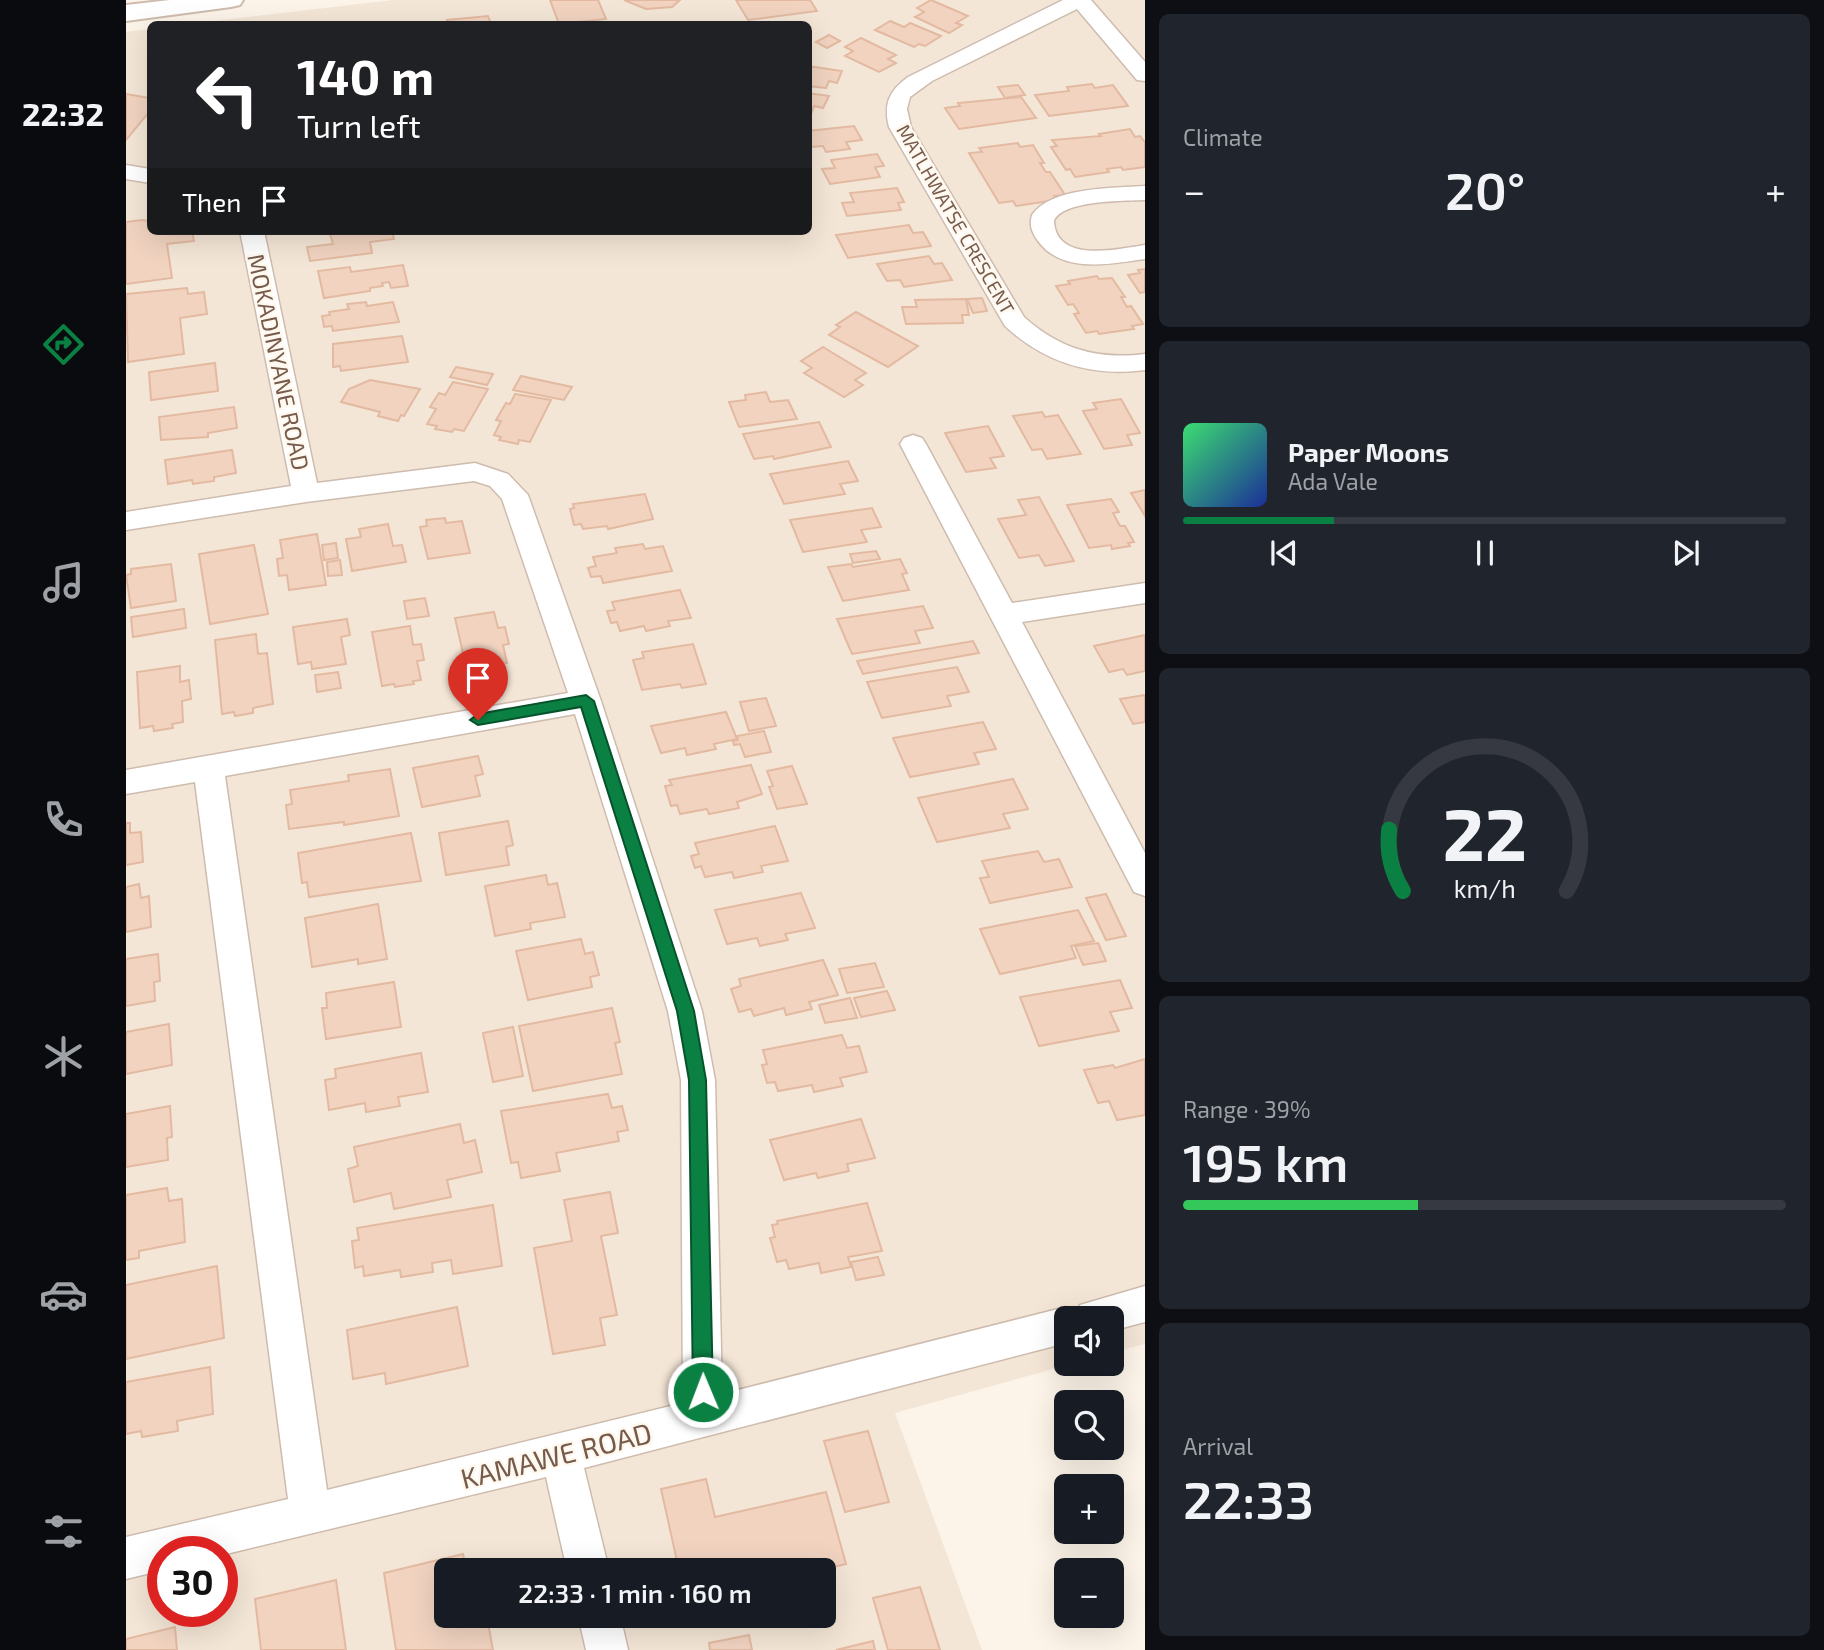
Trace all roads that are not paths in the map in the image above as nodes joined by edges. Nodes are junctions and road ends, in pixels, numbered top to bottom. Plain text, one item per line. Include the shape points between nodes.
1 (231, 0) edge
2 (1080, 0) edge
3 (153, 5) edge
4 (126, 13) edge
5 (1145, 75) edge
6 (126, 172) edge
7 (147, 176) edge
8 (1145, 193) edge
9 (253, 235) edge
10 (1145, 252) edge
11 (1145, 362) edge
12 (913, 444) dead end
13 (306, 493) junction
14 (126, 521) edge
15 (1145, 593) edge
16 (1002, 615) junction
17 (586, 701) junction
18 (208, 767) junction
19 (126, 782) edge
20 (1145, 883) edge
21 (1145, 1304) edge
22 (1124, 1310) edge
23 (1054, 1328) edge
24 (703, 1418) junction
25 (561, 1454) junction
26 (310, 1514) junction
27 (126, 1558) edge
28 (585, 1558) edge
29 (602, 1628) edge
30 (607, 1650) edge

1 - 3 street
2 - 5 street
2 - 11 street, MATLHWATSE CRESCENT via 909,85 898,97 895,112 1008,310 1030,338 1057,354 1093,363
3 - 4 street
6 - 7 street
8 - 10 street via 1106,195 1056,206 1042,220 1050,242 1072,256
9 - 13 street, MOKADINYANE ROAD
12 - 16 street
13 - 14 street
13 - 17 street via 475,472 499,480 514,495
15 - 16 street
16 - 20 street
17 - 18 street
17 - 24 street via 685,1011 698,1080
18 - 19 street
18 - 26 street
21 - 22 street
23 - 24 street, KAMAWE ROAD
24 - 25 street, KAMAWE ROAD
25 - 26 street, KAMAWE ROAD
25 - 28 street
26 - 27 street, KAMAWE ROAD
29 - 30 street

